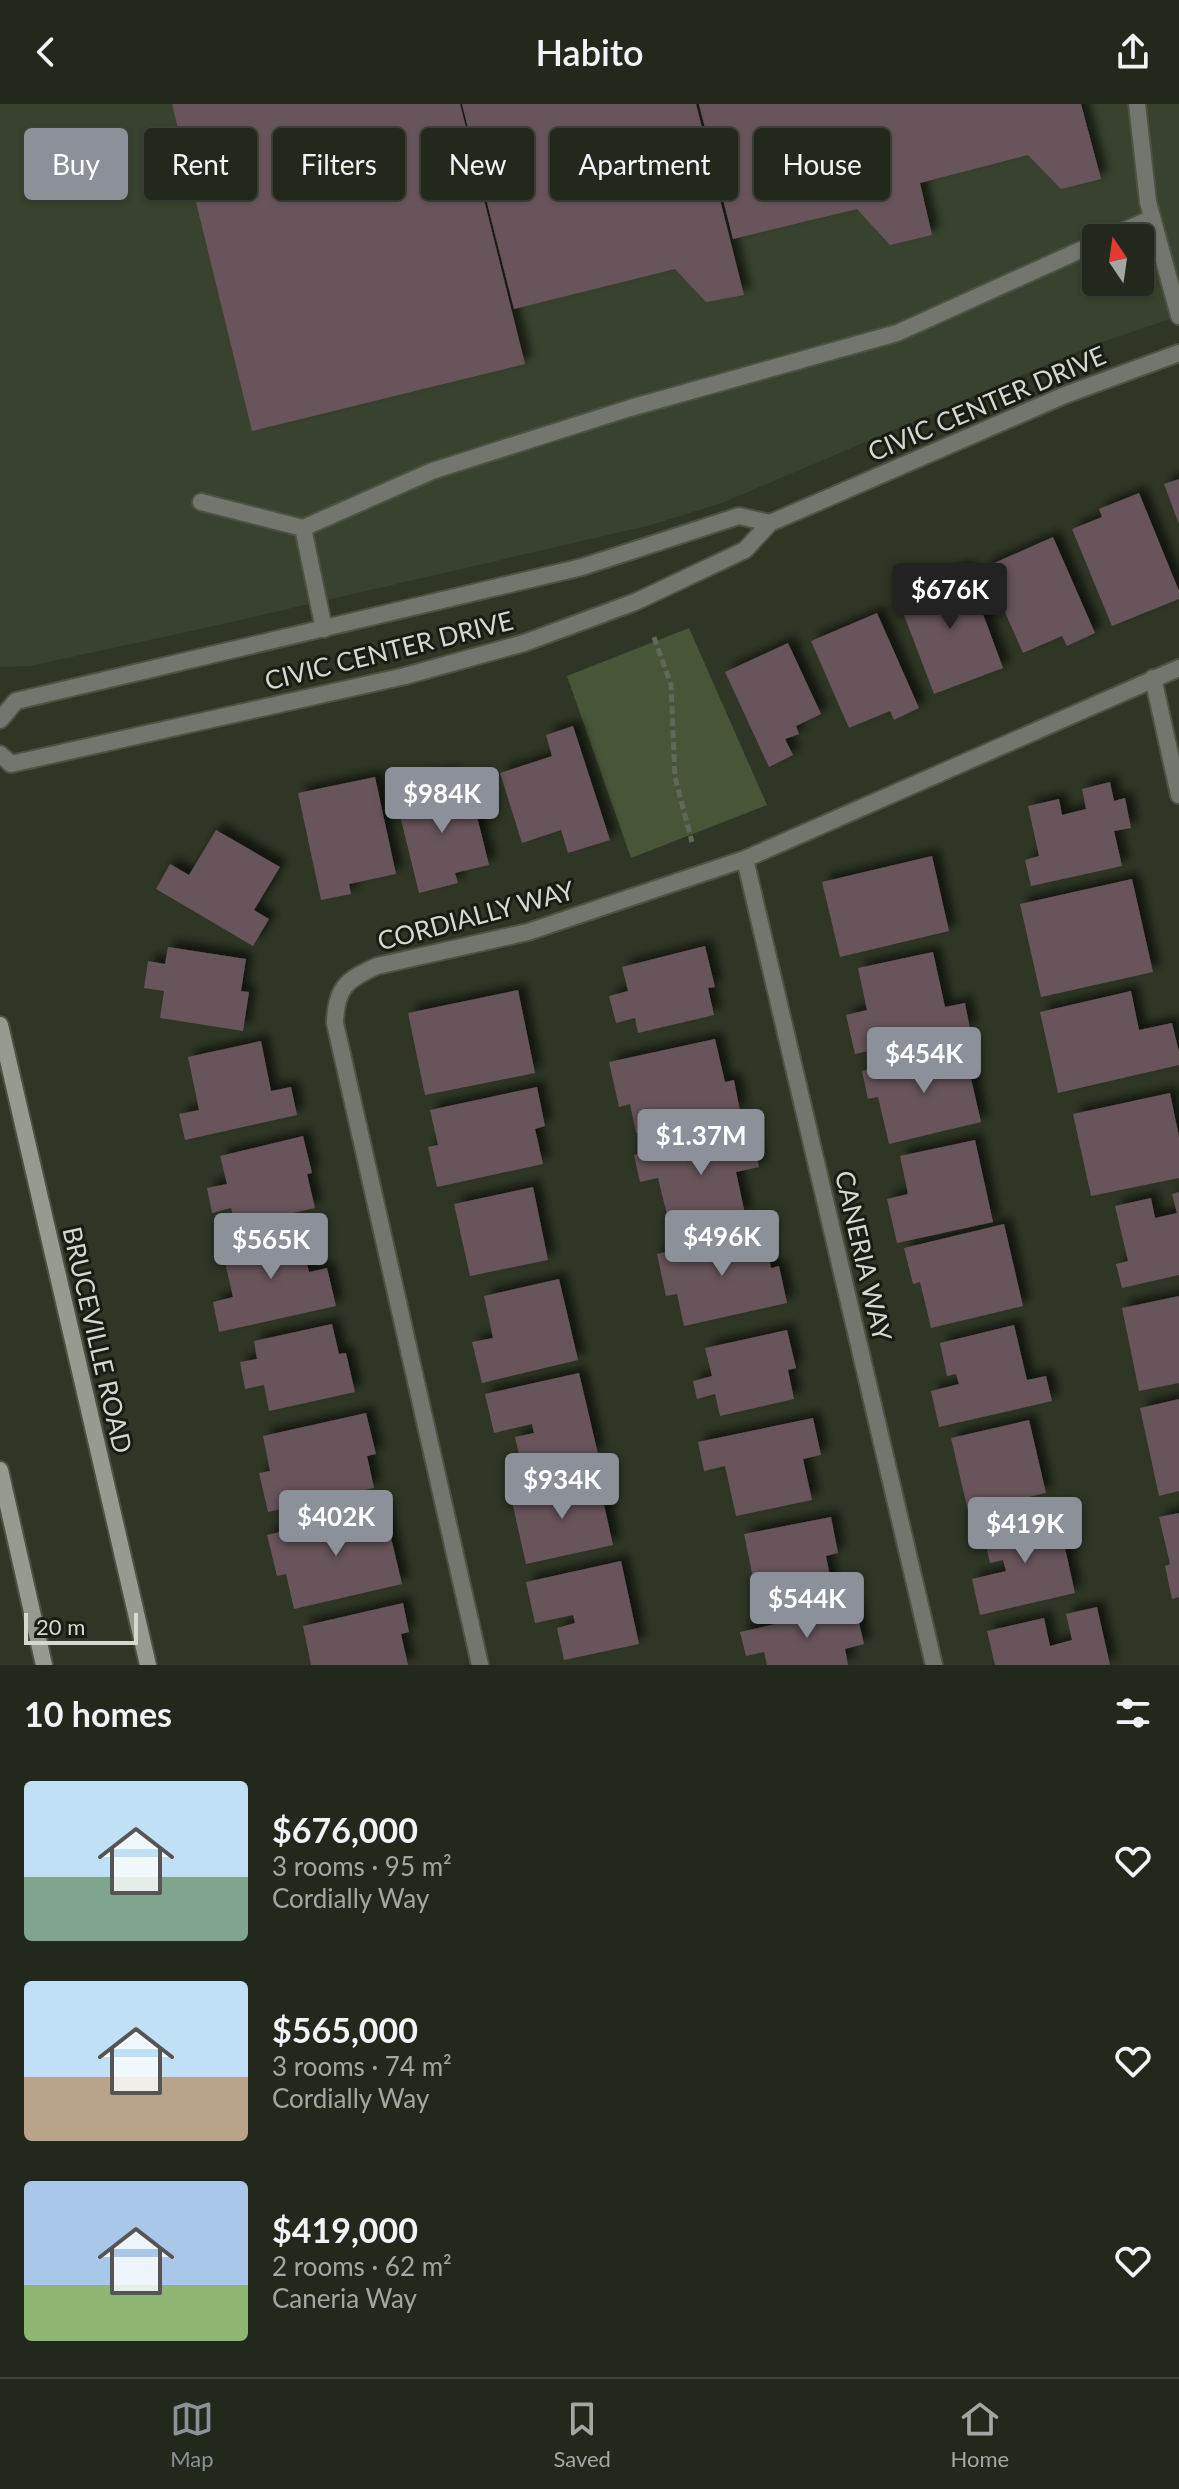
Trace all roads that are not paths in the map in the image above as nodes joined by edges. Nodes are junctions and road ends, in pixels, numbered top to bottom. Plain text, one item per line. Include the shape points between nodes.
1 (1137, 104) edge
2 (1152, 218) junction
3 (1139, 224) edge
4 (1082, 249) edge
5 (1179, 316) edge
6 (1179, 353) edge
7 (201, 502) dead end
8 (770, 523) junction
9 (303, 528) junction
10 (324, 629) junction
11 (1179, 668) edge
12 (1153, 678) junction
13 (0, 720) edge
14 (0, 754) edge
15 (1179, 795) edge
16 (745, 859) junction
17 (0, 1025) edge
18 (0, 1470) edge
19 (7, 1534) edge
20 (44, 1665) edge
21 (148, 1665) edge
22 (480, 1665) edge
23 (934, 1665) edge

1 - 2 street
2 - 3 street
2 - 5 street
4 - 9 street via 897,333 447,466
6 - 8 street, CIVIC CENTER DRIVE via 1065,395
7 - 9 street
8 - 10 street, CIVIC CENTER DRIVE via 739,516 582,567
8 - 14 street, CIVIC CENTER DRIVE via 745,550 635,602 524,643 405,676 11,764
9 - 10 street
10 - 13 street, CIVIC CENTER DRIVE via 16,701
11 - 12 street, CORDIALLY WAY
12 - 15 street
12 - 16 street, CORDIALLY WAY
16 - 22 street, CORDIALLY WAY via 528,932 377,966 342,988 335,1004 335,1023
16 - 23 street, CANERIA WAY
17 - 21 main road, BRUCEVILLE ROAD
18 - 19 main road
19 - 20 main road

